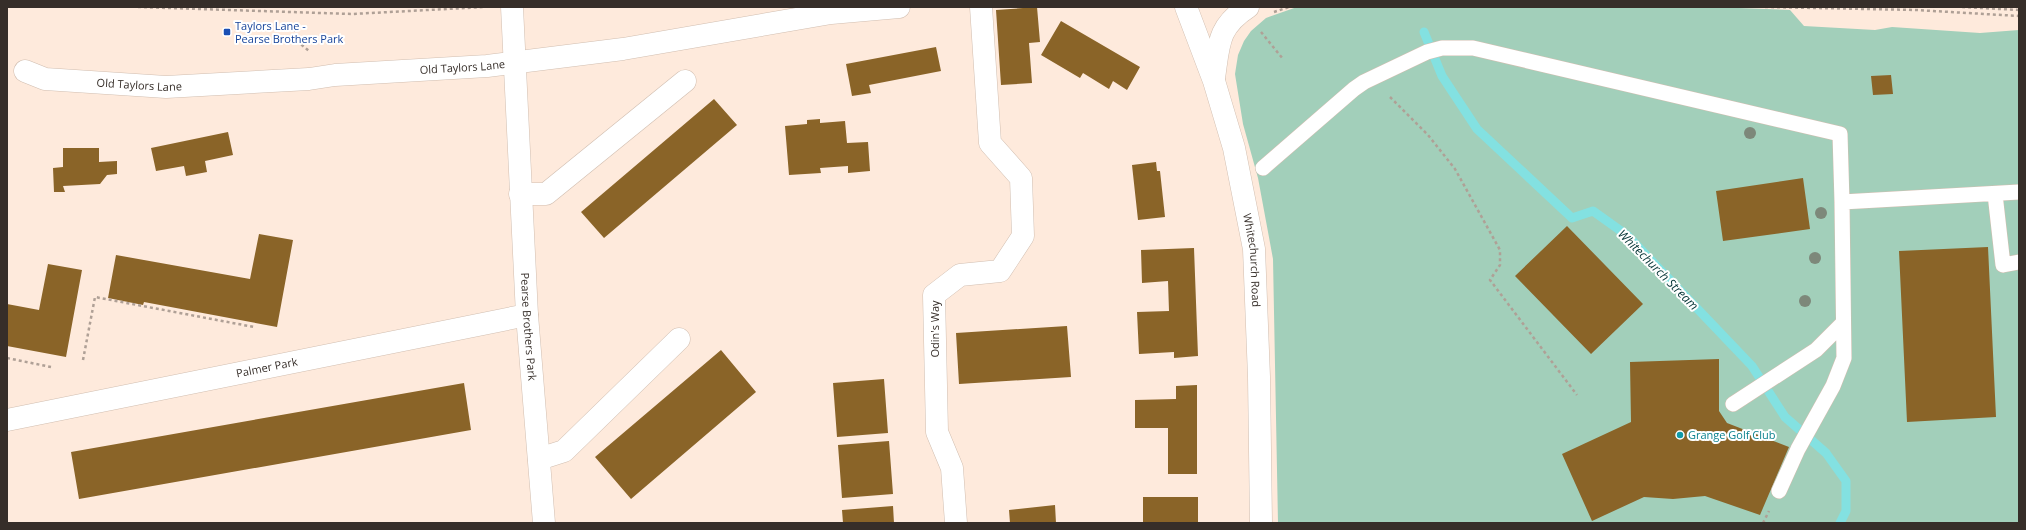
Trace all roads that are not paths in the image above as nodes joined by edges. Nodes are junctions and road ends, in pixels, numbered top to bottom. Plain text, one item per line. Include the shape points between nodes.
1 (512, 7) edge
2 (899, 7) edge
3 (980, 7) edge
4 (1186, 7) edge
5 (1248, 7) edge
6 (513, 63) junction
7 (25, 71) dead end
8 (685, 81) dead end
9 (1214, 81) junction
10 (1263, 168) dead end
11 (2019, 192) edge
12 (520, 194) junction
13 (1995, 194) junction
14 (1842, 202) junction
15 (2019, 262) edge
16 (527, 315) junction
17 (1843, 323) junction
18 (679, 339) dead end
19 (1739, 400) dead end
20 (7, 420) edge
21 (539, 459) junction
22 (1779, 491) dead end
23 (544, 523) edge
24 (956, 523) edge
25 (1261, 523) edge

1 - 6 street, Pearse Brothers Park
2 - 6 street, Old Taylors Lane via 831,13 623,49
3 - 24 street, Odin's Way via 990,144 1021,178 1023,236 1000,271 960,275 934,295 937,432 952,468
4 - 9 street, Whitechurch Road
5 - 9 street via 1235,15 1221,35
6 - 7 street, Old Taylors Lane via 166,87 45,79
6 - 12 street, Pearse Brothers Park
8 - 12 street via 546,194
9 - 25 street, Whitechurch Road via 1234,148 1254,249
10 - 14 lane via 1354,89 1415,57 1442,48 1473,48 1840,134
11 - 13 lane
12 - 16 street, Pearse Brothers Park
13 - 14 lane
13 - 15 lane via 2003,264
14 - 17 lane
16 - 20 street, Palmer Park
16 - 21 street, Pearse Brothers Park
17 - 19 lane via 1816,350
17 - 22 lane via 1844,358
18 - 21 street via 564,451
21 - 23 street, Pearse Brothers Park

